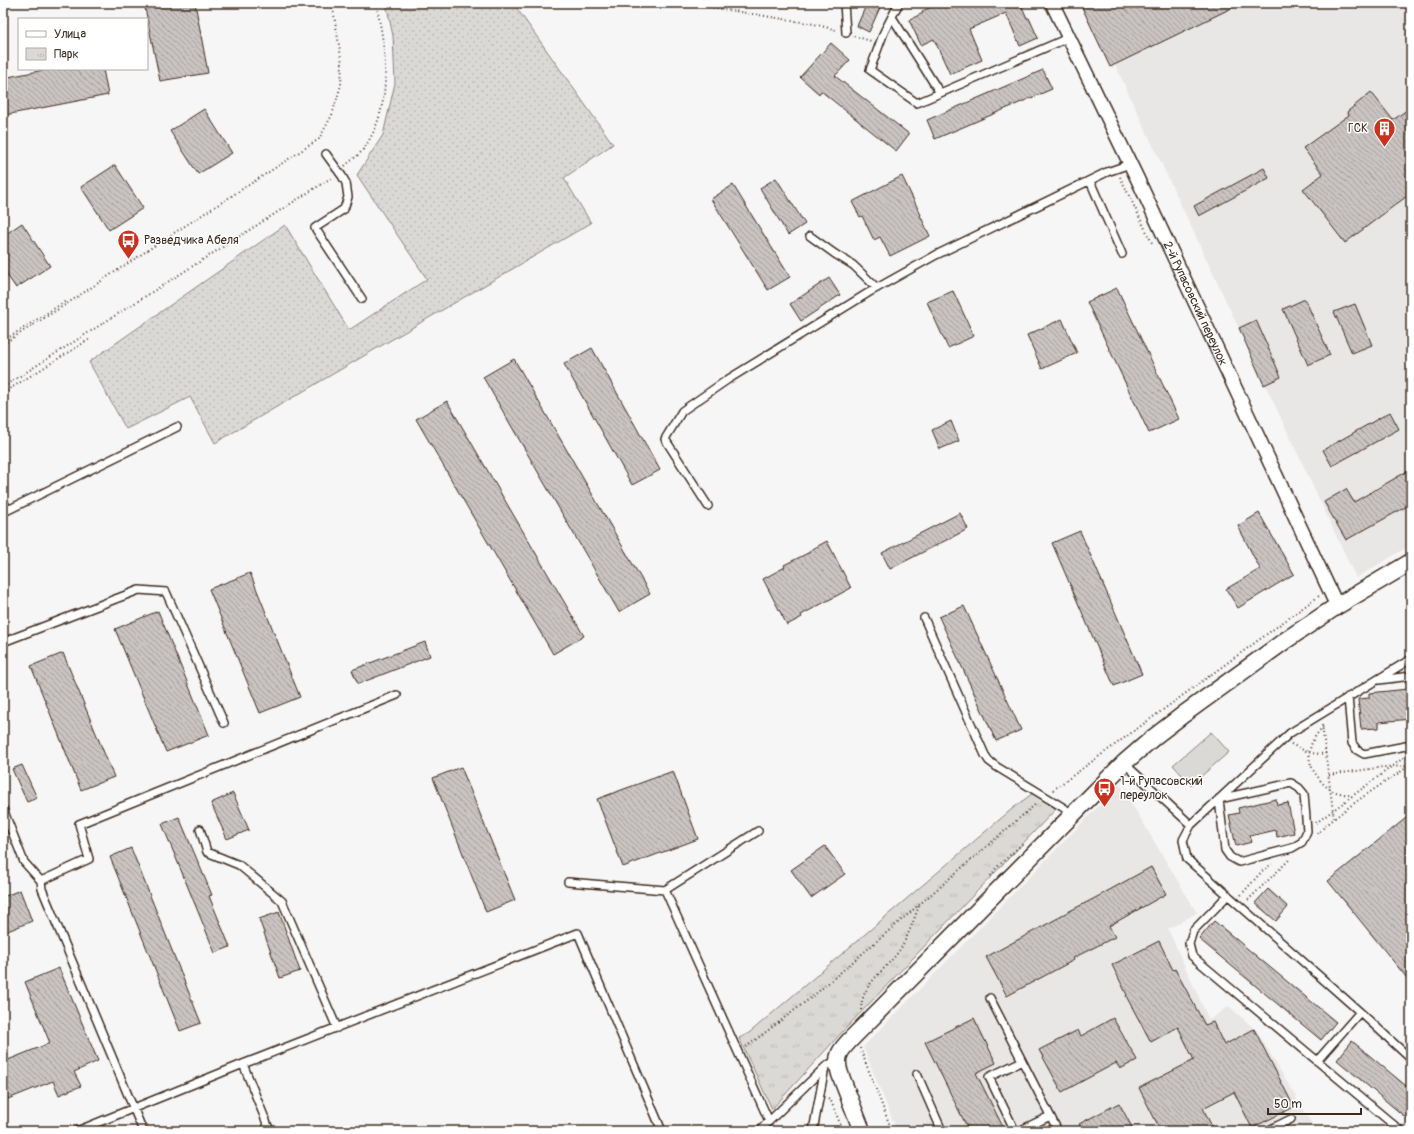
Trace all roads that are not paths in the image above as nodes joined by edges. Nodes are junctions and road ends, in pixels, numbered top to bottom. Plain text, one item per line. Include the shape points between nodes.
1 (844, 3) edge
2 (899, 3) edge
3 (1052, 3) edge
4 (892, 17) junction
5 (846, 33) road end
6 (1069, 36) junction
7 (940, 93) junction
8 (326, 154) dead end
9 (1130, 164) junction
10 (1090, 181) junction
11 (810, 236) dead end
12 (1122, 254) dead end
13 (877, 288) junction
14 (362, 299) dead end
15 (177, 427) dead end
16 (3, 501) edge
17 (708, 506) dead end
18 (1411, 562) edge
19 (1337, 606) junction
20 (924, 618) dead end
21 (3, 642) edge
22 (1411, 658) edge
23 (1411, 676) edge
24 (1376, 680) junction
25 (396, 695) dead end
26 (1348, 697) junction
27 (224, 723) dead end
28 (1411, 745) edge
29 (1124, 763) junction
30 (1219, 799) junction
31 (3, 809) edge
32 (1072, 815) junction
33 (1191, 825) junction
34 (200, 829) dead end
35 (758, 831) dead end
36 (41, 881) junction
37 (568, 882) dead end
38 (665, 890) junction
39 (1228, 895) junction
40 (990, 998) dead end
41 (1360, 1012) junction
42 (337, 1028) junction
43 (1411, 1059) edge
44 (1022, 1061) junction
45 (1317, 1061) junction
46 (831, 1063) junction
47 (242, 1064) junction
48 (917, 1074) dead end
49 (135, 1108) junction
50 (1050, 1116) junction
51 (1291, 1119) dead end
52 (769, 1121) junction
53 (77, 1131) edge
54 (143, 1131) edge
55 (270, 1131) edge
56 (662, 1131) edge
57 (759, 1131) edge
58 (813, 1131) edge
59 (862, 1131) edge
60 (942, 1131) edge
61 (1015, 1131) edge
62 (1019, 1131) edge
63 (1058, 1131) edge
64 (1267, 1131) edge
65 (1401, 1131) edge

1 - 5 lane
2 - 4 lane
3 - 6 street, 2-й Рупасовский переулок
4 - 7 lane
4 - 7 lane via 870,70 917,103
6 - 7 lane
6 - 9 street, 2-й Рупасовский переулок
8 - 14 lane via 346,183 348,197 344,209 315,228
9 - 10 lane
9 - 19 street, 2-й Рупасовский переулок
10 - 12 lane
10 - 13 lane via 936,255
11 - 13 lane via 853,265
13 - 17 lane via 727,380 682,411 665,439
15 - 16 lane via 8,510
18 - 19 street
19 - 29 street via 1184,714
20 - 32 lane via 989,761
21 - 27 lane via 139,590 166,592
22 - 24 lane
23 - 24 lane
24 - 26 lane
25 - 36 lane via 78,824 89,859
26 - 28 lane via 1352,743 1357,750 1364,754
26 - 30 lane via 1290,733
29 - 32 street
29 - 33 lane
30 - 30 lane via 1225,850 1230,857 1240,862 1292,848 1302,842 1307,831 1304,794 1292,783
30 - 33 lane
31 - 36 lane via 24,862
32 - 46 street via 847,1043
33 - 39 lane via 1183,840 1187,859
34 - 42 lane via 207,852 239,865 282,901
35 - 38 lane
36 - 49 lane via 42,889
37 - 38 lane
38 - 52 lane
39 - 41 lane
39 - 45 lane via 1193,931 1189,944 1192,956
40 - 44 lane
41 - 43 lane
41 - 45 lane
42 - 47 lane
42 - 56 lane via 578,933
44 - 50 lane
44 - 61 lane via 989,1078
45 - 65 lane
46 - 52 lane
46 - 58 lane via 820,1094
46 - 59 street via 840,1074
47 - 49 lane
47 - 55 lane
48 - 60 lane
49 - 53 lane
49 - 54 lane
50 - 62 lane
50 - 63 lane
51 - 64 lane
52 - 57 lane

